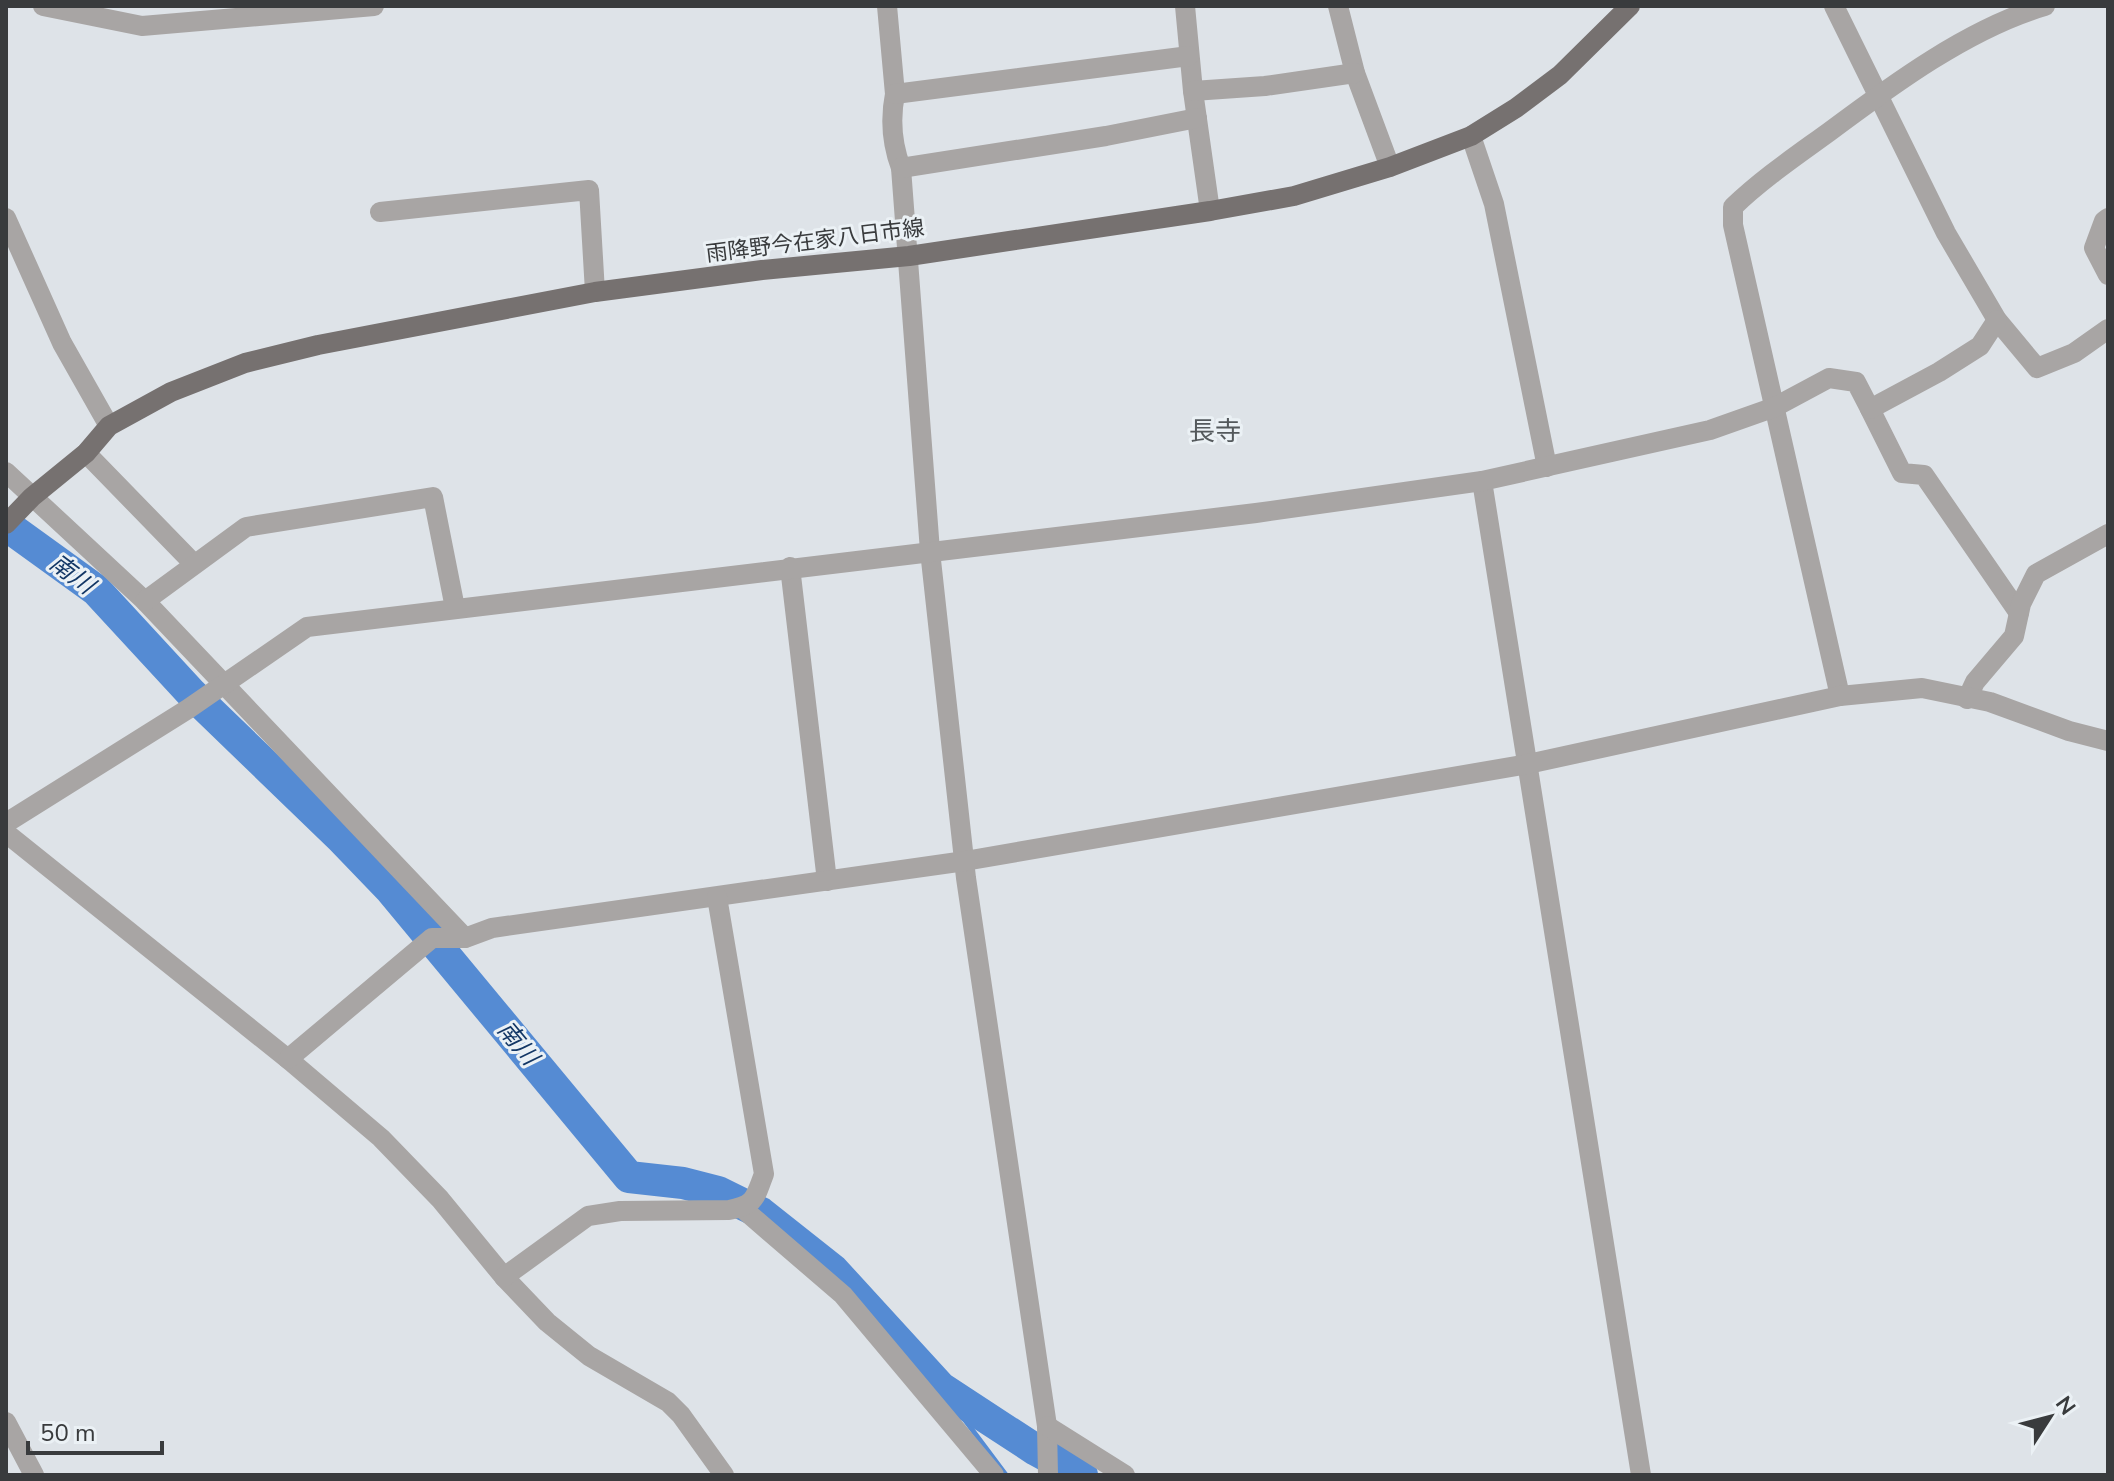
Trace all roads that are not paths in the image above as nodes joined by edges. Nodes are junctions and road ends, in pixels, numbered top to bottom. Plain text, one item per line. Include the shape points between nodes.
1 (43, 6) edge
2 (374, 6) edge
3 (887, 6) edge
4 (1185, 6) edge
5 (1338, 6) edge
6 (1630, 6) edge
7 (1834, 6) edge
8 (2045, 6) edge
9 (1189, 56) junction
10 (1355, 73) junction
11 (1193, 91) junction
12 (895, 94) junction
13 (1878, 96) junction
14 (1197, 118) junction
15 (1471, 136) junction
16 (1390, 167) junction
17 (901, 168) junction
18 (1210, 211) junction
19 (380, 212) dead end
20 (6, 218) edge
21 (2108, 218) edge
22 (909, 256) junction
23 (2108, 275) edge
24 (595, 292) junction
25 (1997, 320) junction
26 (2108, 329) edge
27 (1775, 407) junction
28 (1870, 409) junction
29 (109, 426) junction
30 (86, 453) junction
31 (1547, 467) junction
32 (6, 472) edge
33 (1482, 481) junction
34 (32, 497) junction
35 (6, 524) edge
36 (2108, 534) edge
37 (930, 551) junction
38 (194, 564) junction
39 (790, 567) junction
40 (145, 601) junction
41 (455, 608) junction
42 (2019, 613) junction
43 (223, 685) junction
44 (1840, 696) junction
45 (1967, 699) junction
46 (2108, 741) edge
47 (1528, 764) junction
48 (6, 823) edge
49 (6, 833) edge
50 (965, 861) junction
51 (827, 881) junction
52 (717, 897) junction
53 (465, 938) junction
54 (288, 1059) junction
55 (742, 1208) junction
56 (504, 1277) junction
57 (6, 1422) edge
58 (1047, 1426) junction
59 (34, 1475) edge
60 (724, 1475) edge
61 (994, 1475) edge
62 (1048, 1475) edge
63 (1125, 1475) edge
64 (1641, 1475) edge

1 - 2 street via 142,26
3 - 12 street
4 - 9 street
5 - 10 street
6 - 15 main road, 雨降野今在家八日市線 via 1560,75
7 - 13 street
8 - 13 street via 1977,34
9 - 11 street
9 - 12 street
10 - 11 street
10 - 16 street
11 - 14 street
12 - 17 street via 893,146
13 - 25 street via 1946,233
13 - 27 street via 1733,207
14 - 17 street
14 - 18 street
15 - 16 main road, 雨降野今在家八日市線
15 - 31 street via 1494,204
16 - 18 main road, 雨降野今在家八日市線 via 1294,196
17 - 22 street
18 - 22 main road, 雨降野今在家八日市線
19 - 24 street via 589,190
20 - 29 street via 62,343
21 - 23 street via 2094,248
22 - 24 main road, 雨降野今在家八日市線
22 - 37 street
24 - 29 main road, 雨降野今在家八日市線 via 245,363 171,392
25 - 26 street via 2037,368 2074,353
25 - 28 street via 1980,346
27 - 28 street via 1829,378 1856,382
27 - 31 street via 1710,430
27 - 44 street
28 - 42 street via 1902,473 1924,475
29 - 30 main road, 雨降野今在家八日市線
30 - 34 main road, 雨降野今在家八日市線
30 - 38 street
31 - 33 street
32 - 34 street
33 - 37 street
33 - 47 street
34 - 35 main road, 雨降野今在家八日市線
34 - 40 street
36 - 42 street via 2036,574
37 - 39 street
37 - 50 street
38 - 40 street
38 - 41 street via 246,527 433,497
39 - 41 street
39 - 51 street
40 - 43 street
41 - 43 street via 307,627
42 - 45 street via 2014,636
43 - 48 street
43 - 53 street
44 - 45 street via 1922,688
44 - 47 street
45 - 46 street
47 - 50 street
47 - 64 street
49 - 54 street
50 - 51 street
50 - 58 street
51 - 52 street
52 - 53 street via 492,928
52 - 55 street via 764,1174 754,1201
53 - 54 street via 432,938
54 - 56 street via 381,1138
55 - 56 street via 588,1216
55 - 61 street via 843,1295
56 - 60 street via 589,1356 668,1402
57 - 59 street
58 - 62 street
58 - 63 street

